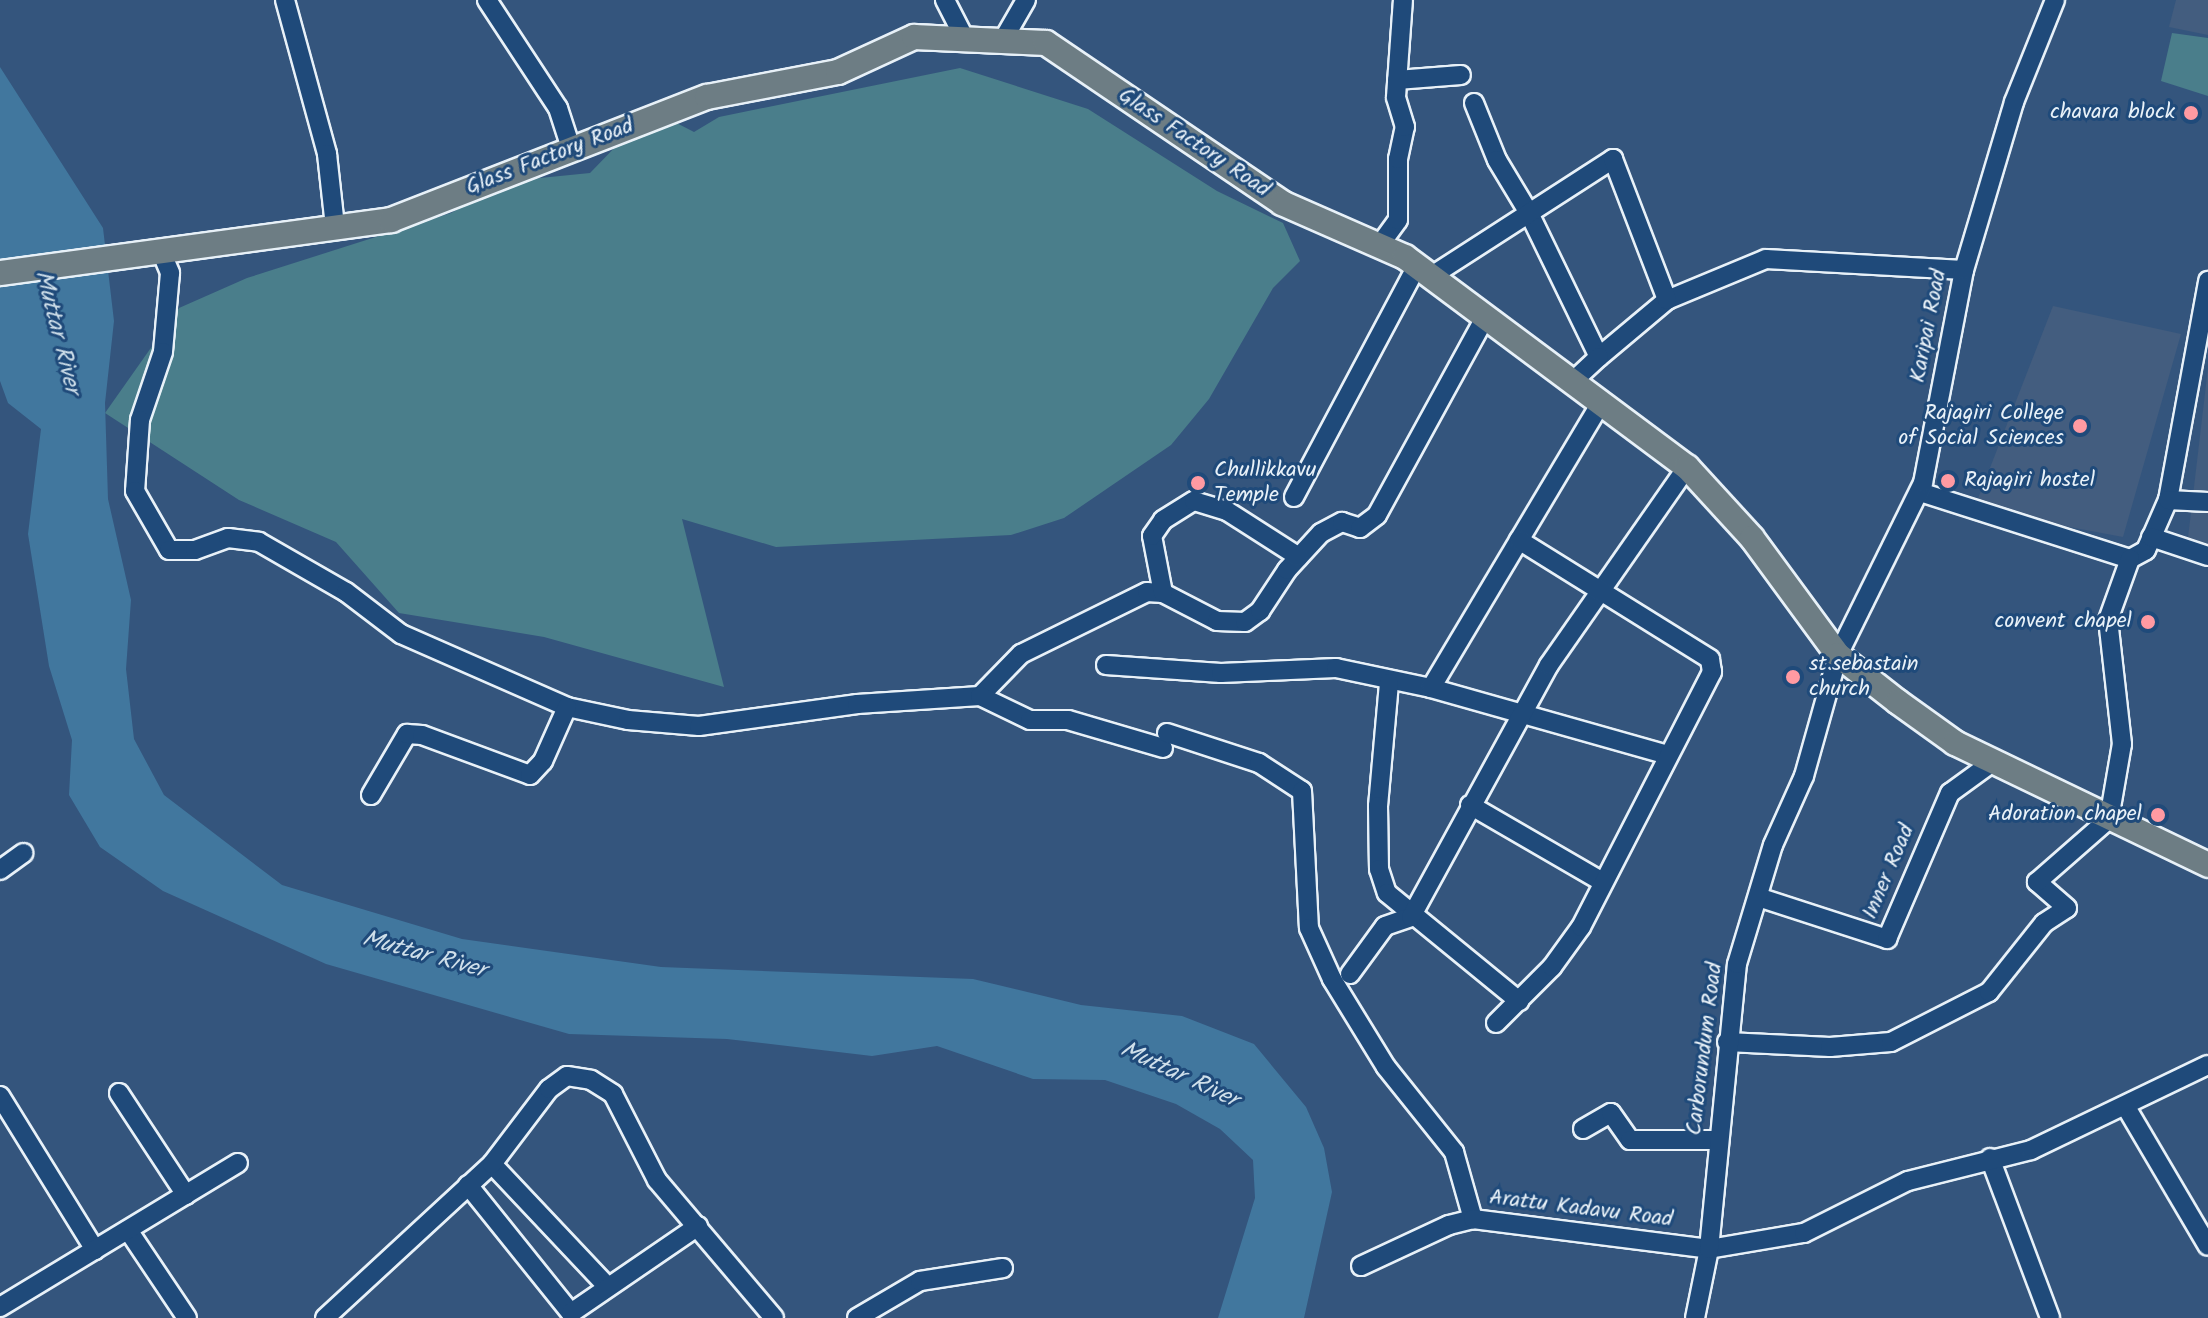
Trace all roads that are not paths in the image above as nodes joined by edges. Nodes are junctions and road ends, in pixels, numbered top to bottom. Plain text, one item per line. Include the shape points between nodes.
1 (285, 0) edge
2 (487, 0) edge
3 (945, 0) edge
4 (1026, 0) edge
5 (1403, 0) edge
6 (2055, 0) edge
7 (965, 39) junction
8 (1003, 40) junction
9 (1461, 75) dead end
10 (1397, 80) junction
11 (1474, 103) dead end
12 (571, 148) junction
13 (1529, 213) junction
14 (335, 227) junction
15 (1379, 246) junction
16 (150, 250) junction
17 (1964, 270) junction
18 (1423, 272) junction
19 (0, 273) edge
20 (2208, 281) edge
21 (1667, 300) junction
22 (1485, 318) junction
23 (1599, 357) junction
24 (1571, 383) junction
25 (1600, 405) junction
26 (1687, 467) junction
27 (1920, 492) junction
28 (1294, 497) dead end
29 (2168, 500) junction
30 (2208, 502) edge
31 (2151, 537) junction
32 (1519, 540) junction
33 (2208, 556) edge
34 (1299, 557) junction
35 (2130, 559) junction
36 (1598, 590) junction
37 (1163, 593) junction
38 (1838, 655) junction
39 (1106, 665) dead end
40 (1389, 683) junction
41 (1431, 688) junction
42 (980, 696) junction
43 (567, 707) junction
44 (1521, 716) junction
45 (1667, 755) junction
46 (1994, 761) junction
47 (371, 795) dead end
48 (1470, 805) junction
49 (2109, 819) junction
50 (23, 853) dead end
51 (2208, 865) edge
52 (0, 870) edge
53 (1603, 882) junction
54 (1758, 897) junction
55 (1411, 917) junction
56 (1350, 974) dead end
57 (1519, 1001) junction
58 (1496, 1023) dead end
59 (1727, 1042) junction
60 (2208, 1065) edge
61 (119, 1093) dead end
62 (0, 1096) edge
63 (2126, 1107) junction
64 (1583, 1129) dead end
65 (1718, 1140) junction
66 (1990, 1158) junction
67 (238, 1163) dead end
68 (492, 1164) junction
69 (468, 1185) junction
70 (186, 1195) junction
71 (1473, 1219) junction
72 (698, 1226) junction
73 (128, 1230) junction
74 (2208, 1246) edge
75 (1709, 1249) junction
76 (95, 1250) junction
77 (1361, 1266) dead end
78 (1003, 1268) dead end
79 (607, 1286) junction
80 (0, 1307) edge
81 (187, 1318) edge
82 (325, 1318) edge
83 (774, 1318) edge
84 (857, 1318) edge
85 (1695, 1318) edge
86 (2050, 1318) edge

1 - 14 street via 327,154
2 - 12 street via 558,108
3 - 7 street
4 - 8 street
5 - 10 street
6 - 17 street, Karipai Road via 2014,102
7 - 8 main road, Glass Factory Road
7 - 12 main road, Glass Factory Road via 914,37 838,72 707,97
8 - 15 main road, Glass Factory Road via 1046,43 1282,203
9 - 10 street
10 - 15 street via 1405,127 1398,159 1398,220
11 - 13 street via 1497,160
12 - 14 main road, Glass Factory Road via 391,220
13 - 18 street
13 - 21 street via 1590,179 1613,159
13 - 23 street
14 - 16 main road, Glass Factory Road
15 - 18 main road, Glass Factory Road
16 - 19 main road, Glass Factory Road
16 - 43 street via 170,273 163,352 140,420 135,491 169,550 195,550 228,538 259,542 346,592 401,634
17 - 21 street via 1775,257
17 - 27 street, Karipai Road
18 - 22 main road, Glass Factory Road
18 - 28 street
20 - 29 street
21 - 23 street
22 - 24 main road, Glass Factory Road
22 - 34 street via 1377,515 1360,528 1342,522 1321,533
23 - 24 street
24 - 25 main road, Glass Factory Road
25 - 26 main road, Glass Factory Road
25 - 32 street
26 - 36 street
26 - 38 main road, Glass Factory Road via 1752,538
27 - 35 street
27 - 38 street, Karipai Road
29 - 30 street
29 - 31 street
31 - 33 street
31 - 35 street via 2146,550
32 - 36 street
32 - 41 street
34 - 37 street via 1260,611 1245,622 1217,621
34 - 37 street via 1227,511 1194,501 1171,513 1152,536
35 - 49 street via 2108,620 2122,744
36 - 44 street
36 - 45 street via 1710,659 1712,672
37 - 42 street via 1147,592 1021,654
38 - 46 main road, Glass Factory Road via 1955,743
38 - 54 street, Carborundum Road via 1804,776 1773,845
39 - 40 street via 1221,673 1316,667
40 - 41 street
40 - 55 street via 1378,806 1379,869 1387,893
41 - 44 street
42 - 43 street via 857,704 699,726 628,720
42 - 71 street via 1030,720 1068,720 1259,763 1302,791 1309,928 1332,979 1386,1067 1454,1152
43 - 47 street via 543,761 530,775 407,734
44 - 45 street
44 - 48 street
45 - 53 street
46 - 49 main road, Glass Factory Road
46 - 54 street, Inner Road via 1950,793 1887,939
48 - 53 street
48 - 55 street
49 - 51 main road, Glass Factory Road
49 - 59 street via 2037,882 2067,908 2044,923 1989,992 1891,1042 1830,1047
50 - 52 street
53 - 57 street via 1581,927
54 - 59 street, Carborundum Road via 1737,964
55 - 56 street via 1385,926
55 - 57 street
57 - 58 street
59 - 65 street, Carborundum Road
60 - 63 street, Arattu Kadavu Road
61 - 70 street
62 - 76 street
63 - 66 street, Arattu Kadavu Road via 2031,1150
63 - 74 street
64 - 65 street via 1611,1113 1630,1140
65 - 75 street, Carborundum Road
66 - 75 street, Arattu Kadavu Road via 1908,1181 1804,1233
66 - 86 street
67 - 70 street
68 - 69 street
68 - 72 street via 549,1089 567,1076 591,1080 613,1094 657,1180
68 - 79 street
69 - 79 street via 571,1313
69 - 82 street
70 - 73 street
71 - 75 street, Arattu Kadavu Road
71 - 77 street, Arattu Kadavu Road
72 - 79 street
72 - 83 street
73 - 76 street
73 - 81 street
75 - 85 street, Carborundum Road
76 - 80 street
78 - 84 street via 920,1281

